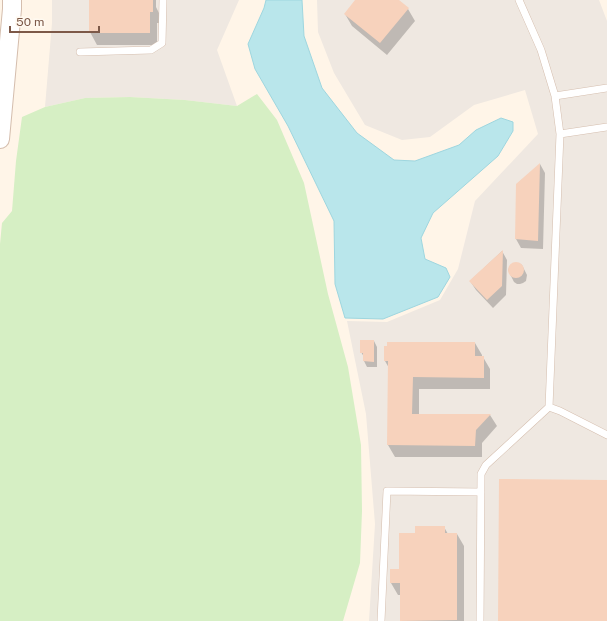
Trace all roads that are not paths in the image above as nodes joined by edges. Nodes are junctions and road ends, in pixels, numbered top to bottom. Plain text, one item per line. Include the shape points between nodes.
1 (12, 0) edge
2 (163, 0) edge
3 (519, 0) edge
4 (80, 52) dead end
5 (607, 88) edge
6 (555, 96) junction
7 (607, 127) edge
8 (560, 134) junction
9 (0, 139) edge
10 (549, 407) junction
11 (607, 435) edge
12 (481, 492) junction
13 (381, 621) edge
14 (480, 621) edge

1 - 9 street
2 - 4 lane via 162,43 151,50
3 - 6 lane via 541,50
5 - 6 lane
6 - 8 lane
7 - 8 lane
8 - 10 lane
10 - 11 lane
10 - 12 lane via 486,465 481,474
12 - 13 lane via 387,491
12 - 14 lane

